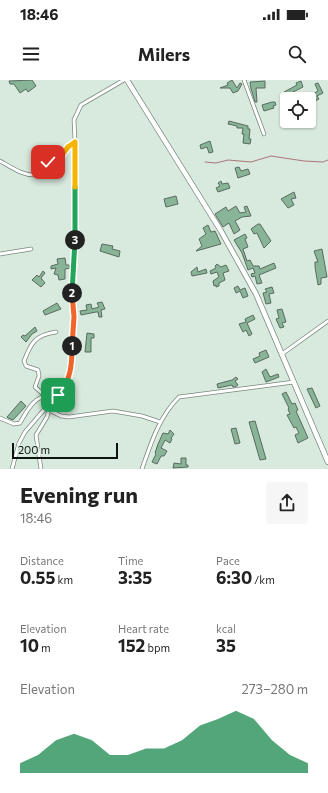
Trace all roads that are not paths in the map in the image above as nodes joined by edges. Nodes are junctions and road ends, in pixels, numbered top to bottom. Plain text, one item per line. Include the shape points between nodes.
1 (125, 80) edge
2 (244, 80) edge
3 (264, 134) dead end
4 (75, 142) junction
5 (0, 161) edge
6 (31, 249) dead end
7 (0, 254) edge
8 (328, 321) edge
9 (56, 332) dead end
10 (282, 354) junction
11 (294, 382) junction
12 (44, 395) junction
13 (54, 398) junction
14 (48, 405) junction
15 (49, 410) junction
16 (0, 418) edge
17 (160, 422) junction
18 (328, 462) edge
19 (12, 469) edge
20 (41, 469) edge
21 (142, 469) edge

1 - 4 street via 81,105 74,120
1 - 10 main road via 221,232 256,294
2 - 3 street
4 - 5 street via 60,158 42,164 36,175 20,172
4 - 13 street via 76,230 72,279 72,362 68,381
6 - 7 street
8 - 10 street
9 - 12 street via 46,333 33,341 24,361 26,366 38,370 39,376 35,387
10 - 11 main road
11 - 17 street via 178,397
11 - 18 main road
12 - 13 street
12 - 16 street via 26,411 20,423 14,424
13 - 14 street
14 - 15 street
14 - 19 street via 23,434
15 - 17 street via 69,417 119,411
15 - 20 street via 36,435
17 - 21 street

